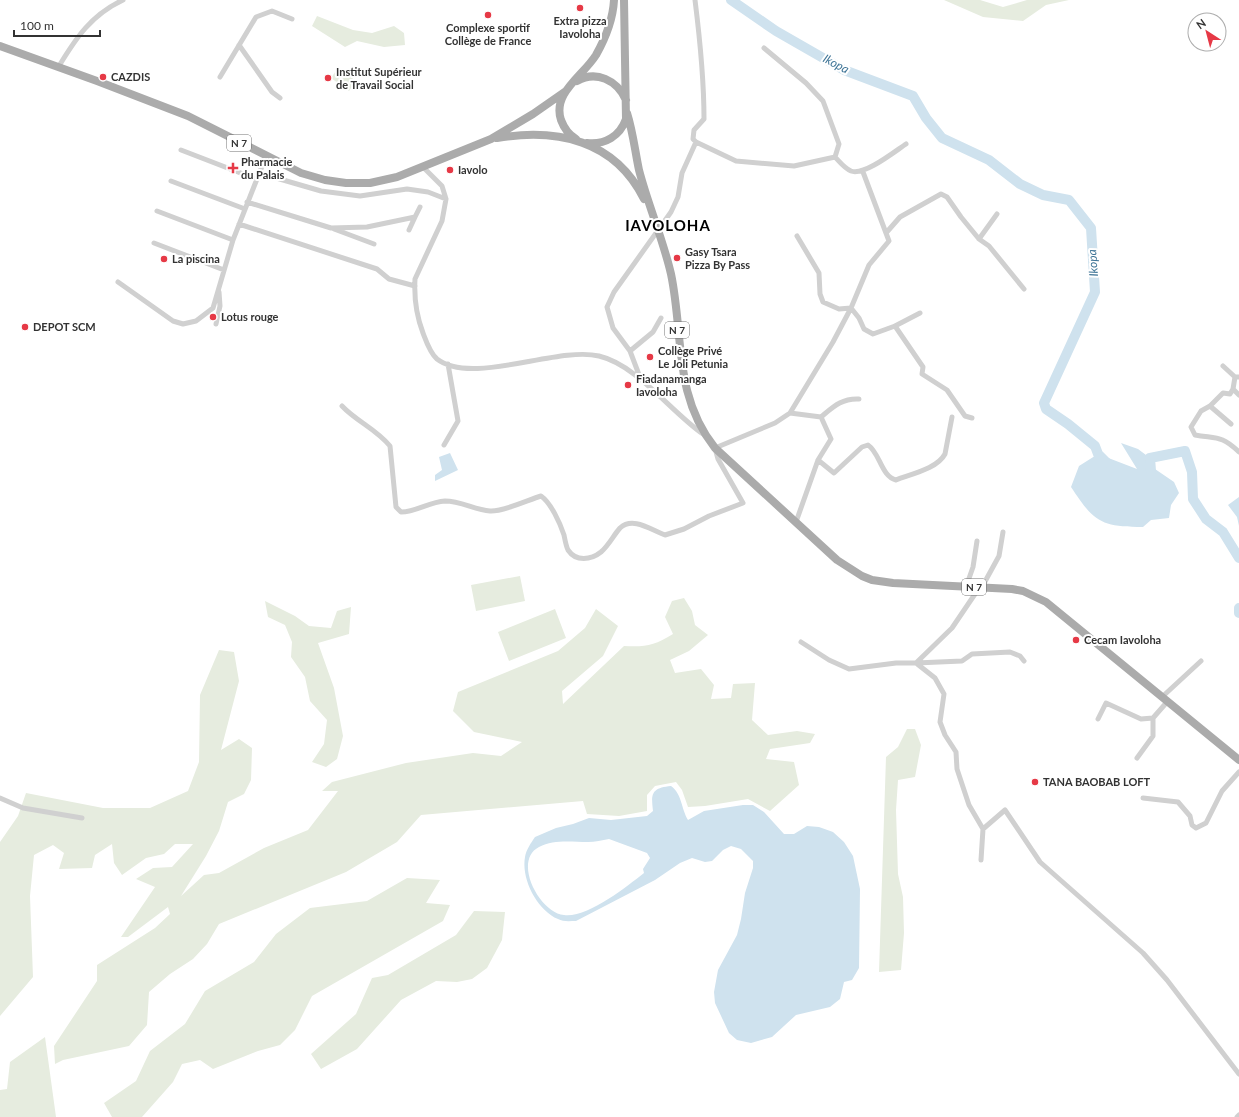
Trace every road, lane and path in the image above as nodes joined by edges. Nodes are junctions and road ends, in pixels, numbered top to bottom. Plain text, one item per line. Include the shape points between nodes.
1 (122, 0) edge
2 (614, 0) edge
3 (624, 0) edge
4 (695, 0) edge
5 (292, 19) dead end
6 (239, 45) junction
7 (0, 46) edge
8 (764, 48) dead end
9 (59, 66) junction
10 (220, 77) dead end
11 (574, 82) junction
12 (566, 91) junction
13 (280, 98) dead end
14 (627, 109) junction
15 (491, 139) junction
16 (581, 141) junction
17 (696, 142) junction
18 (906, 144) dead end
19 (181, 150) dead end
20 (266, 156) junction
21 (835, 157) junction
22 (423, 167) junction
23 (259, 172) junction
24 (862, 172) junction
25 (256, 179) junction
26 (171, 181) dead end
27 (446, 199) junction
28 (247, 202) junction
29 (420, 207) dead end
30 (245, 209) junction
31 (157, 211) dead end
32 (997, 214) dead end
33 (415, 217) junction
34 (655, 222) junction
35 (239, 224) junction
36 (331, 228) junction
37 (409, 230) dead end
38 (658, 230) junction
39 (886, 233) junction
40 (797, 236) dead end
41 (979, 239) junction
42 (233, 240) junction
43 (154, 243) dead end
44 (374, 244) dead end
45 (224, 270) junction
46 (118, 282) dead end
47 (415, 286) junction
48 (218, 289) junction
49 (1024, 289) dead end
50 (851, 308) junction
51 (920, 313) dead end
52 (661, 318) dead end
53 (216, 324) dead end
54 (895, 326) junction
55 (630, 351) junction
56 (448, 364) junction
57 (1223, 366) dead end
58 (1237, 377) edge
59 (641, 381) junction
60 (1233, 389) junction
61 (1239, 395) edge
62 (859, 399) dead end
63 (342, 406) dead end
64 (1210, 406) junction
65 (790, 413) junction
66 (821, 417) junction
67 (952, 417) dead end
68 (972, 418) dead end
69 (1231, 424) dead end
70 (706, 436) junction
71 (444, 445) dead end
72 (715, 448) junction
73 (1239, 452) edge
74 (818, 460) junction
75 (796, 522) junction
76 (1003, 532) dead end
77 (977, 541) dead end
78 (966, 587) junction
79 (982, 587) junction
80 (800, 642) dead end
81 (1024, 661) dead end
82 (1201, 661) dead end
83 (916, 663) junction
84 (1164, 700) junction
85 (1153, 718) junction
86 (1098, 719) dead end
87 (1137, 758) dead end
88 (1239, 760) edge
89 (1239, 772) edge
90 (0, 798) edge
91 (1143, 798) dead end
92 (82, 818) dead end
93 (983, 829) junction
94 (981, 860) dead end
95 (1239, 1074) edge
96 (1239, 1115) edge
97 (1237, 1117) edge

1 - 9 street via 90,22 78,35
2 - 11 main road via 609,26 601,45 595,57
3 - 14 main road
4 - 17 street via 704,107 704,119 694,130 693,139
5 - 6 street via 272,11 256,17
6 - 10 street
6 - 13 street via 272,92
7 - 9 main road, N 7
8 - 21 street via 806,83 823,101 839,144
9 - 20 main road, N 7 via 188,116
11 - 12 main road
11 - 14 main road via 590,76 607,79 620,90
12 - 15 main road
12 - 16 main road via 560,105 561,121 566,130
14 - 16 main road via 622,129 614,137 599,143
14 - 34 main road via 639,169
15 - 16 main road via 539,134
15 - 22 main road, N 7
16 - 34 main road via 608,155 619,164 641,192
17 - 21 street via 736,161 794,166
17 - 38 street via 682,173 678,197
18 - 24 street
19 - 25 street
20 - 22 main road, N 7 via 301,173 346,183 383,180
20 - 23 street
21 - 24 street via 853,172
22 - 27 street via 442,186
23 - 25 street
23 - 27 street via 321,191 360,196 407,189 428,192
24 - 39 street
25 - 28 street
26 - 30 street
27 - 47 street via 442,221 415,279
28 - 30 street
28 - 36 street
29 - 33 street
30 - 35 street
31 - 42 street
32 - 41 street
33 - 36 street via 367,227
33 - 37 street
34 - 38 main road, N 7
35 - 42 street
35 - 47 street via 377,269 389,279
36 - 44 street
38 - 55 street via 614,292 607,307 613,328
38 - 70 main road, N 7 via 671,275 683,376 691,407
39 - 41 street via 900,217 941,194 948,197 960,217
39 - 50 street via 889,241 870,265
40 - 50 street via 819,274 823,302 839,309
41 - 49 street via 989,246
42 - 45 street
43 - 45 street
45 - 48 street
46 - 48 street via 173,321 183,324 196,321 213,308
47 - 56 street via 415,303 424,338 438,359
48 - 53 street via 220,306
50 - 54 street via 864,329 874,334
50 - 65 street
51 - 54 street
52 - 55 street via 653,332
54 - 68 street via 924,367 922,374 947,390 965,416
55 - 59 street
56 - 59 street via 478,368 578,355 599,356 623,367
56 - 71 street via 458,421
57 - 58 street
58 - 60 street
59 - 70 street via 687,423
60 - 61 street
60 - 64 street via 1230,394 1223,393
62 - 66 street via 849,398 840,402
63 - 72 street via 350,416 374,430 390,446 396,507 401,512 446,501 492,511 541,496 546,500 563,534 568,550 582,558 597,555 608,546 620,528 627,524 636,522 665,535 744,503 718,459
64 - 69 street
64 - 73 street via 1201,411 1191,427 1195,435 1218,437
65 - 66 street
65 - 72 street
66 - 74 street via 831,439
67 - 74 street via 942,459 934,465 896,480 887,474 878,456 868,445 862,447 834,473
70 - 72 main road, N 7
72 - 75 main road, N 7
74 - 75 street
75 - 78 main road, N 7 via 837,560 862,576 882,582
76 - 79 street via 999,556
77 - 78 street via 974,566
78 - 79 main road, N 7
79 - 83 street via 952,628
79 - 84 main road, N 7 via 1023,590 1046,602
80 - 83 street via 849,669
81 - 83 street via 1020,656 1010,652 972,654 962,660
82 - 84 street
83 - 93 street via 935,678 944,694 940,722 956,752 957,770 969,805
84 - 85 street
84 - 88 main road, N 7
85 - 86 street via 1141,719 1106,703
85 - 87 street via 1153,736
89 - 91 street via 1222,791 1206,823 1196,828 1178,802
90 - 92 street via 23,808
93 - 94 street
93 - 95 street via 1005,810 1040,862 1153,964
96 - 97 street

